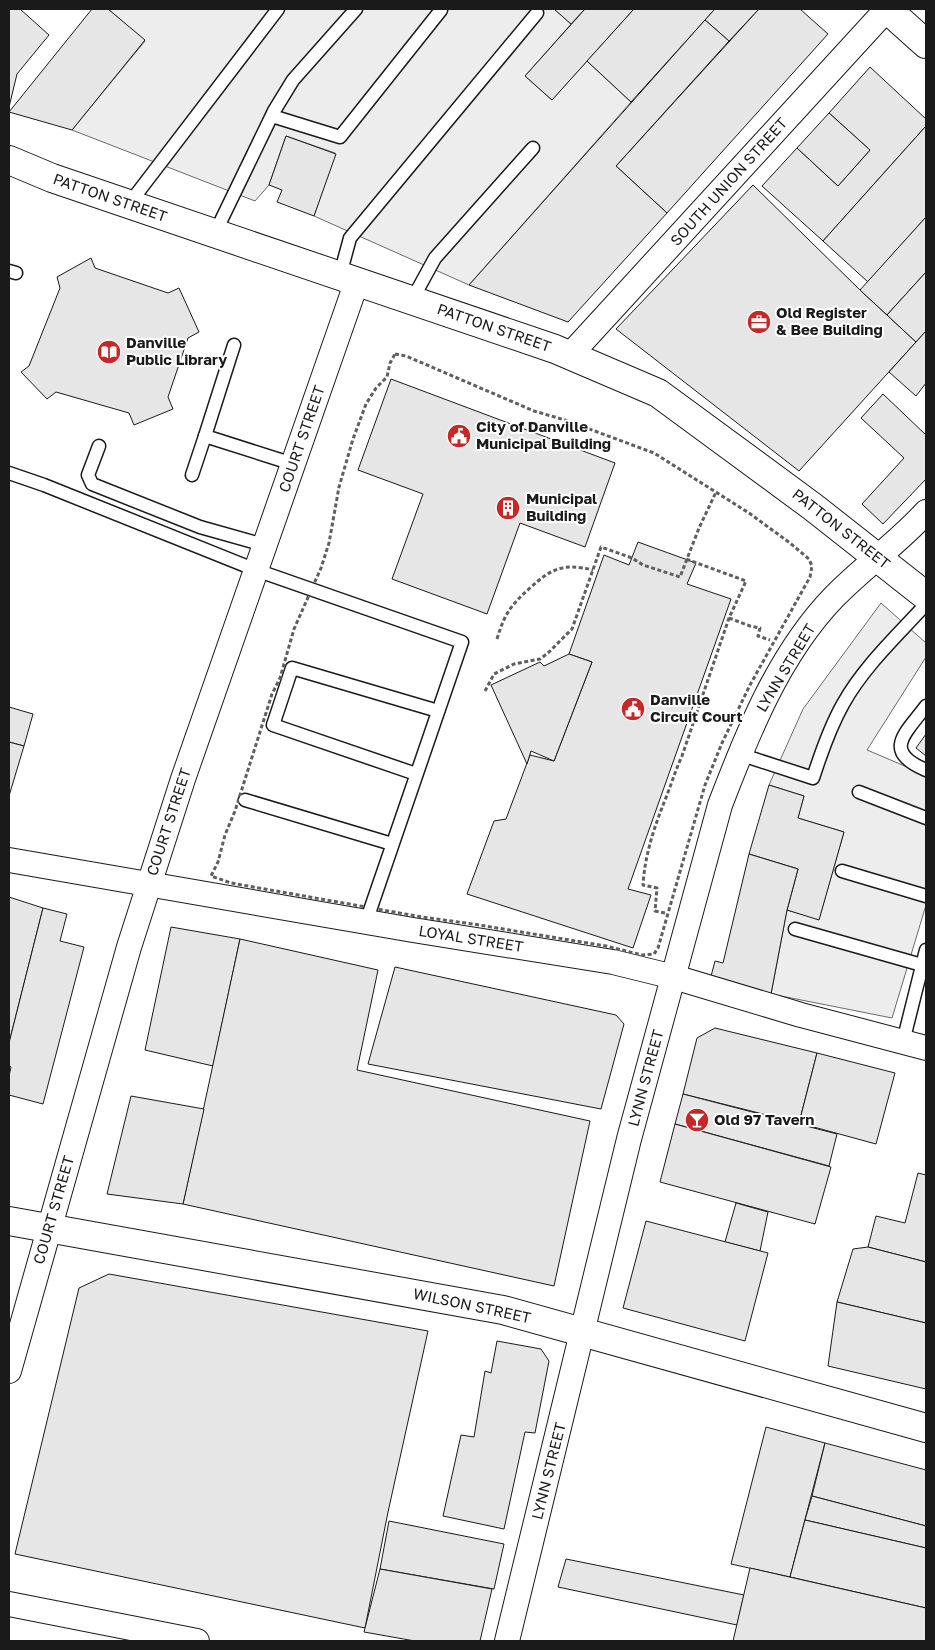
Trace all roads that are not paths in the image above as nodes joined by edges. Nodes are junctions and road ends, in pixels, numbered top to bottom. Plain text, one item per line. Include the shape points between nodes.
1 (278, 9) edge
2 (356, 9) edge
3 (440, 9) edge
4 (887, 9) edge
5 (537, 13) dead end
6 (926, 44) edge
7 (272, 116) junction
8 (533, 148) dead end
9 (9, 160) edge
10 (129, 204) junction
11 (215, 233) junction
12 (348, 278) junction
13 (412, 300) junction
14 (234, 345) dead end
15 (570, 355) junction
16 (205, 436) junction
17 (99, 446) dead end
18 (293, 464) junction
19 (9, 473) edge
20 (192, 475) dead end
21 (926, 512) edge
22 (264, 545) junction
23 (877, 557) junction
24 (256, 570) junction
25 (926, 596) edge
26 (926, 604) edge
27 (926, 706) edge
28 (438, 711) junction
29 (739, 754) junction
30 (926, 770) edge
31 (416, 774) junction
32 (859, 792) dead end
33 (245, 800) dead end
34 (926, 818) edge
35 (392, 844) junction
36 (9, 860) edge
37 (842, 871) dead end
38 (149, 885) junction
39 (926, 896) edge
40 (368, 915) junction
41 (795, 929) dead end
42 (926, 950) edge
43 (922, 965) junction
44 (674, 977) junction
45 (902, 1042) junction
46 (926, 1048) edge
47 (9, 1221) edge
48 (49, 1228) junction
49 (582, 1332) junction
50 (9, 1372) edge
51 (926, 1428) edge
52 (9, 1604) edge
53 (197, 1641) edge
54 (508, 1641) edge

1 - 10 lane
2 - 7 lane via 293,80
3 - 7 lane via 340,137
4 - 6 main road
4 - 15 street, SOUTH UNION STREET
5 - 12 lane via 350,238
7 - 11 lane
8 - 13 lane via 435,258
9 - 10 main road, PATTON STREET
10 - 11 main road, PATTON STREET
11 - 12 main road, PATTON STREET
12 - 13 main road, PATTON STREET
12 - 18 street, COURT STREET
13 - 15 main road, PATTON STREET
14 - 16 lane
15 - 23 main road, PATTON STREET via 658,392
16 - 18 lane
16 - 20 lane
17 - 22 lane via 88,475 92,484 200,527
18 - 22 street, COURT STREET
19 - 24 lane
21 - 23 street, LYNN STREET via 906,534
22 - 24 street, COURT STREET
23 - 25 main road, PATTON STREET
23 - 29 street, LYNN STREET via 834,598 803,634 768,693
24 - 28 lane via 462,642
24 - 38 street, COURT STREET
26 - 29 lane via 869,666 843,703 821,750 813,778
27 - 30 lane via 899,746 913,764
28 - 31 lane
28 - 31 lane via 292,668 273,725
29 - 44 street, LYNN STREET via 720,805
31 - 35 lane
32 - 34 lane
33 - 35 lane
35 - 40 lane
36 - 38 street, LOYAL STREET
37 - 39 lane
38 - 40 street, LOYAL STREET
38 - 48 street, COURT STREET
40 - 44 street, LOYAL STREET via 613,962
41 - 43 lane
42 - 43 lane
43 - 45 lane
44 - 45 street, LOYAL STREET
44 - 49 street, LYNN STREET via 629,1139
45 - 46 street, LOYAL STREET
47 - 48 main road, WILSON STREET
48 - 49 main road, WILSON STREET via 503,1310
48 - 50 street, COURT STREET
49 - 51 main road, WILSON STREET
49 - 54 street, LYNN STREET
52 - 53 street

